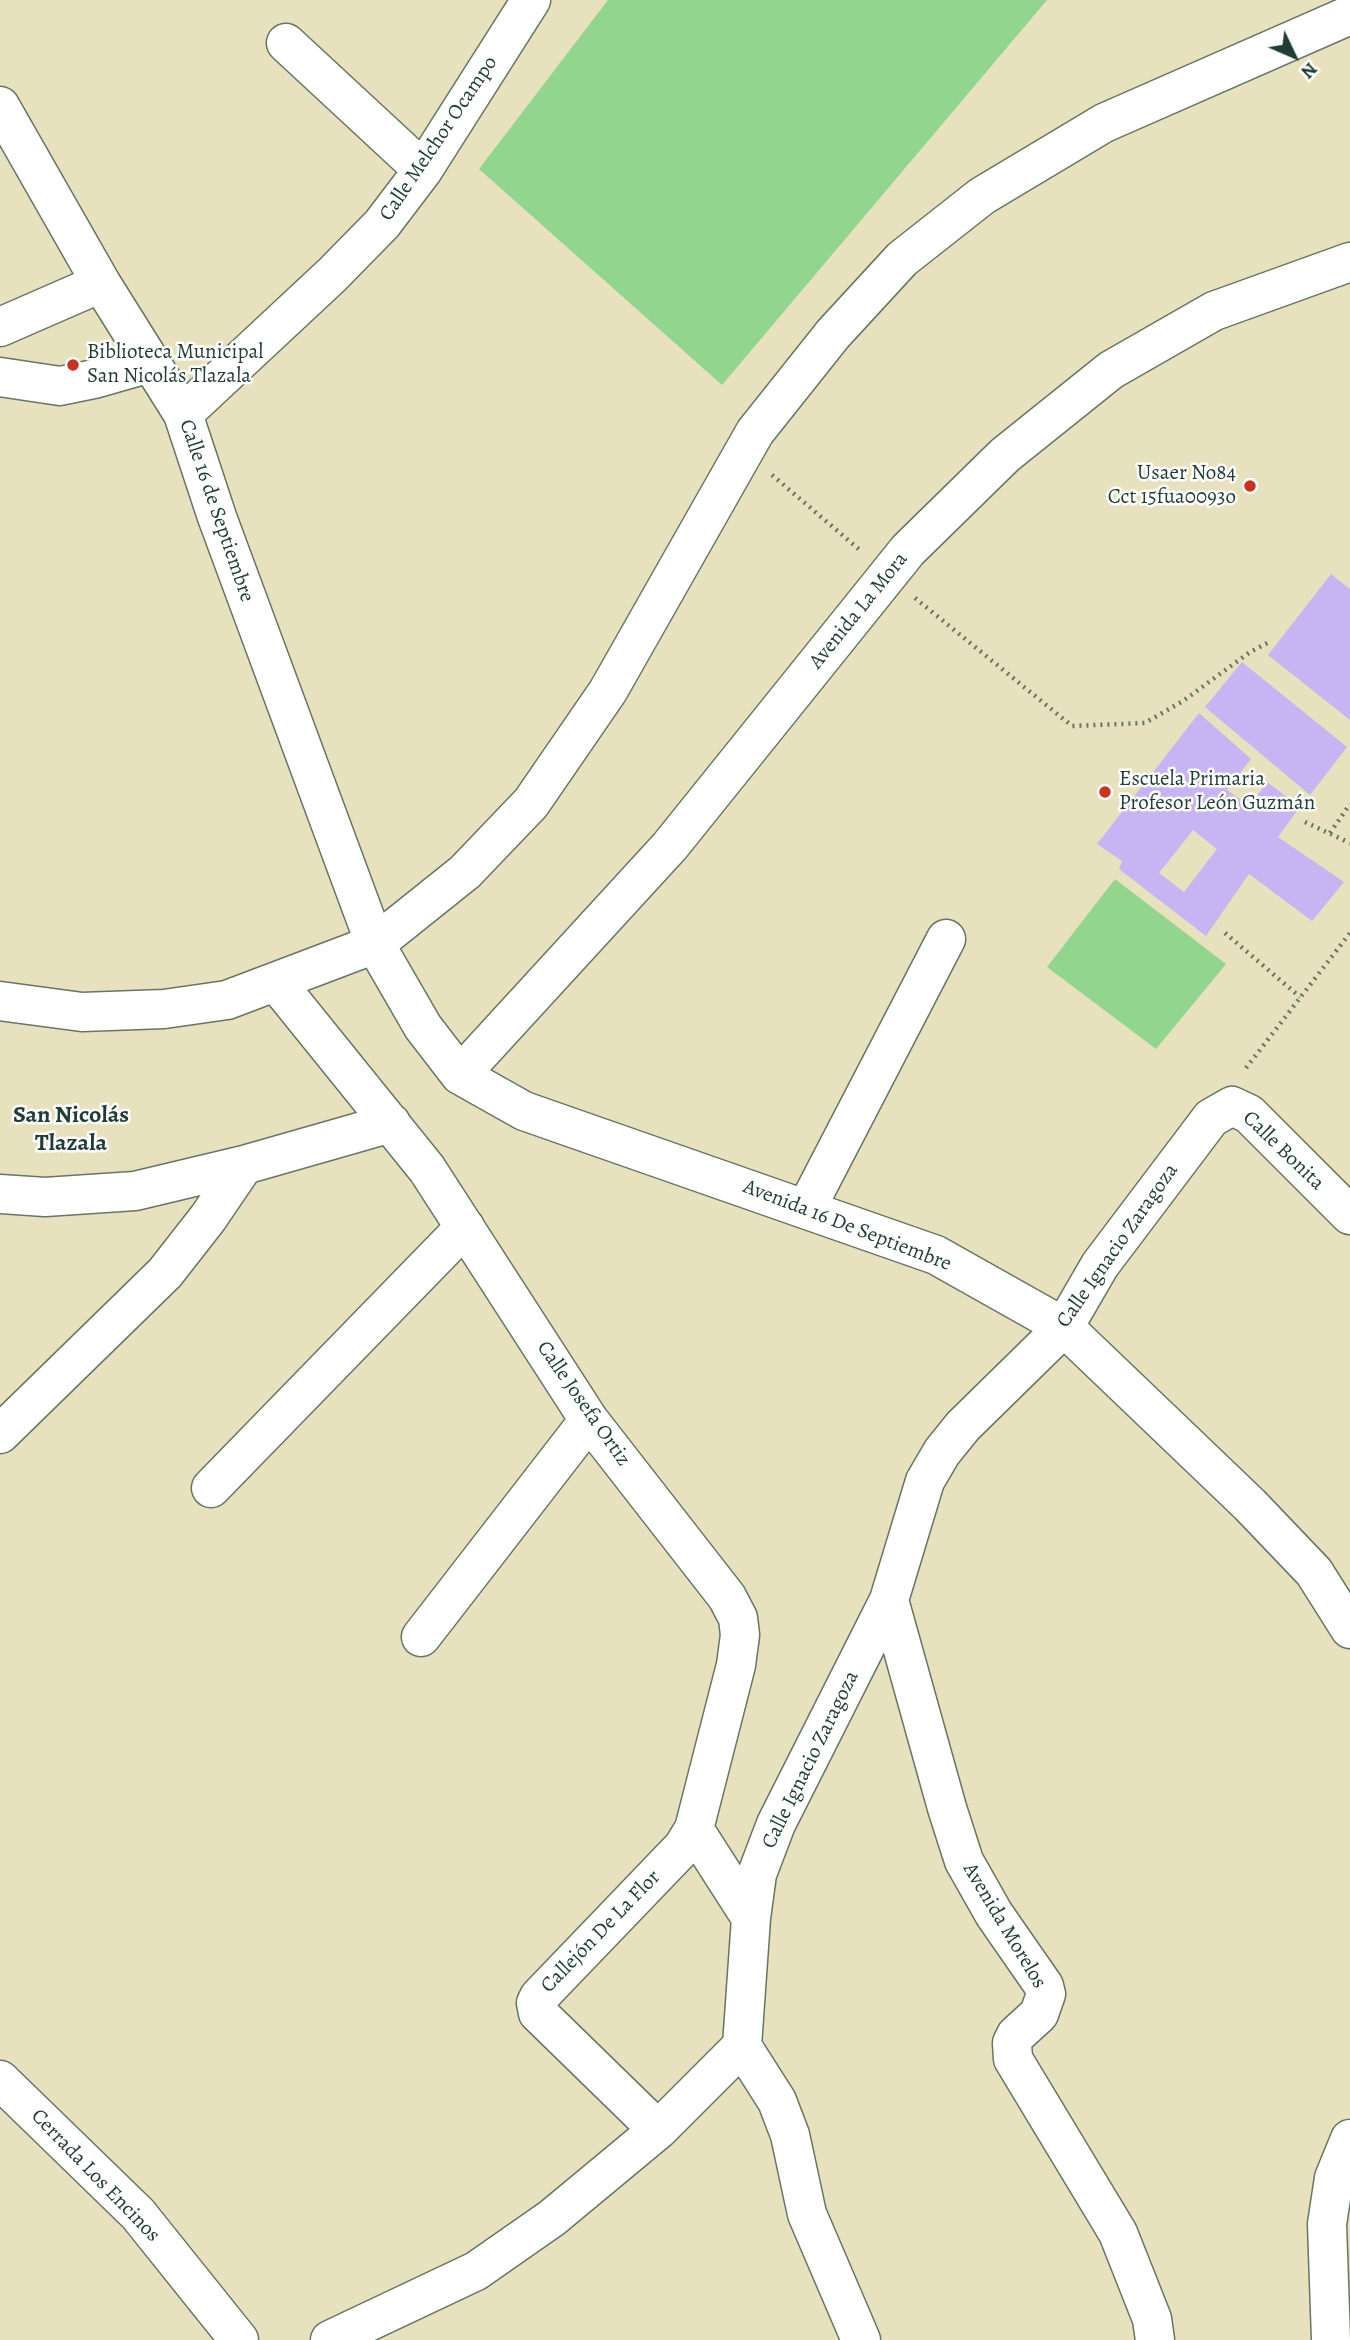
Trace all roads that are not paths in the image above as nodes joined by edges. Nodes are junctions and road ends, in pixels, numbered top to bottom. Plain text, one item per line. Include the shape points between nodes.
1 (531, 0) edge
2 (1350, 15) edge
3 (286, 43) dead end
4 (0, 106) edge
5 (423, 170) junction
6 (1350, 262) edge
7 (101, 283) junction
8 (0, 327) edge
9 (150, 363) junction
10 (0, 377) edge
11 (183, 414) junction
12 (946, 939) dead end
13 (375, 944) junction
14 (276, 982) junction
15 (0, 1000) edge
16 (460, 1075) junction
17 (1211, 1118) joint
18 (391, 1123) junction
19 (244, 1165) junction
20 (0, 1194) edge
21 (806, 1209) junction
22 (1350, 1215) edge
23 (465, 1227) junction
24 (1064, 1327) junction
25 (589, 1420) junction
26 (0, 1434) edge
27 (211, 1488) dead end
28 (889, 1600) junction
29 (1350, 1629) edge
30 (421, 1637) dead end
31 (694, 1829) junction
32 (669, 1863) joint
33 (751, 1918) junction
34 (742, 2046) junction
35 (0, 2080) edge
36 (658, 2130) junction
37 (1350, 2139) edge
38 (239, 2340) edge
39 (330, 2340) edge
40 (861, 2340) edge
41 (1155, 2340) edge
42 (1331, 2340) edge

1 - 5 street, Calle Melchor Ocampo
2 - 13 street via 1104,123 982,196 902,260 833,334 755,432 608,691 531,803 465,872
3 - 5 street
4 - 7 street, Calle 16 de Septiembre
5 - 11 street, Calle Melchor Ocampo via 382,224 340,267
6 - 16 street, Avenida La Mora via 1214,311 1111,370 1006,455 908,550 670,846
7 - 8 street
7 - 9 street, Calle 16 de Septiembre
9 - 10 street via 60,386
9 - 11 street, Calle 16 de Septiembre
11 - 13 street, Calle 16 de Septiembre
12 - 21 street
13 - 14 street
13 - 16 street, Avenida 16 De Septiembre via 423,1027
14 - 15 street via 227,1000 164,1009 82,1012
14 - 18 street, Calle Josefa Ortiz
16 - 21 street, Avenida 16 De Septiembre via 524,1111
17 - 22 street, Calle Bonita via 1232,1106 1240,1108
17 - 24 street, Calle Ignacio Zaragoza via 1100,1265
18 - 19 street
18 - 23 street, Calle Josefa Ortiz
19 - 20 street via 135,1191 45,1197
19 - 26 street via 165,1273
21 - 24 street, Avenida 16 De Septiembre via 936,1255
23 - 25 street, Calle Josefa Ortiz
23 - 27 street
24 - 28 street, Calle Ignacio Zaragoza via 942,1452 925,1481
24 - 29 street, Avenida 16 De Septiembre via 1314,1572
25 - 30 street
25 - 31 street, Calle Josefa Ortiz via 727,1597 738,1618 736,1665
28 - 33 street, Calle Ignacio Zaragoza via 776,1824 758,1874
28 - 41 street, Avenida Morelos via 964,1861 1044,1986 1039,2014 1012,2043 1013,2059 1118,2233 1152,2319
31 - 32 street, Calle Josefa Ortiz
31 - 33 street
32 - 36 street, Callejón De La Flor via 536,2003 538,2012
33 - 34 street, Calle Ignacio Zaragoza
34 - 36 street
34 - 40 street via 777,2101 790,2135 807,2214
35 - 38 street, Cerrada Los Encinos via 138,2214
36 - 39 street via 552,2218 475,2271
37 - 42 street via 1334,2178 1327,2224

